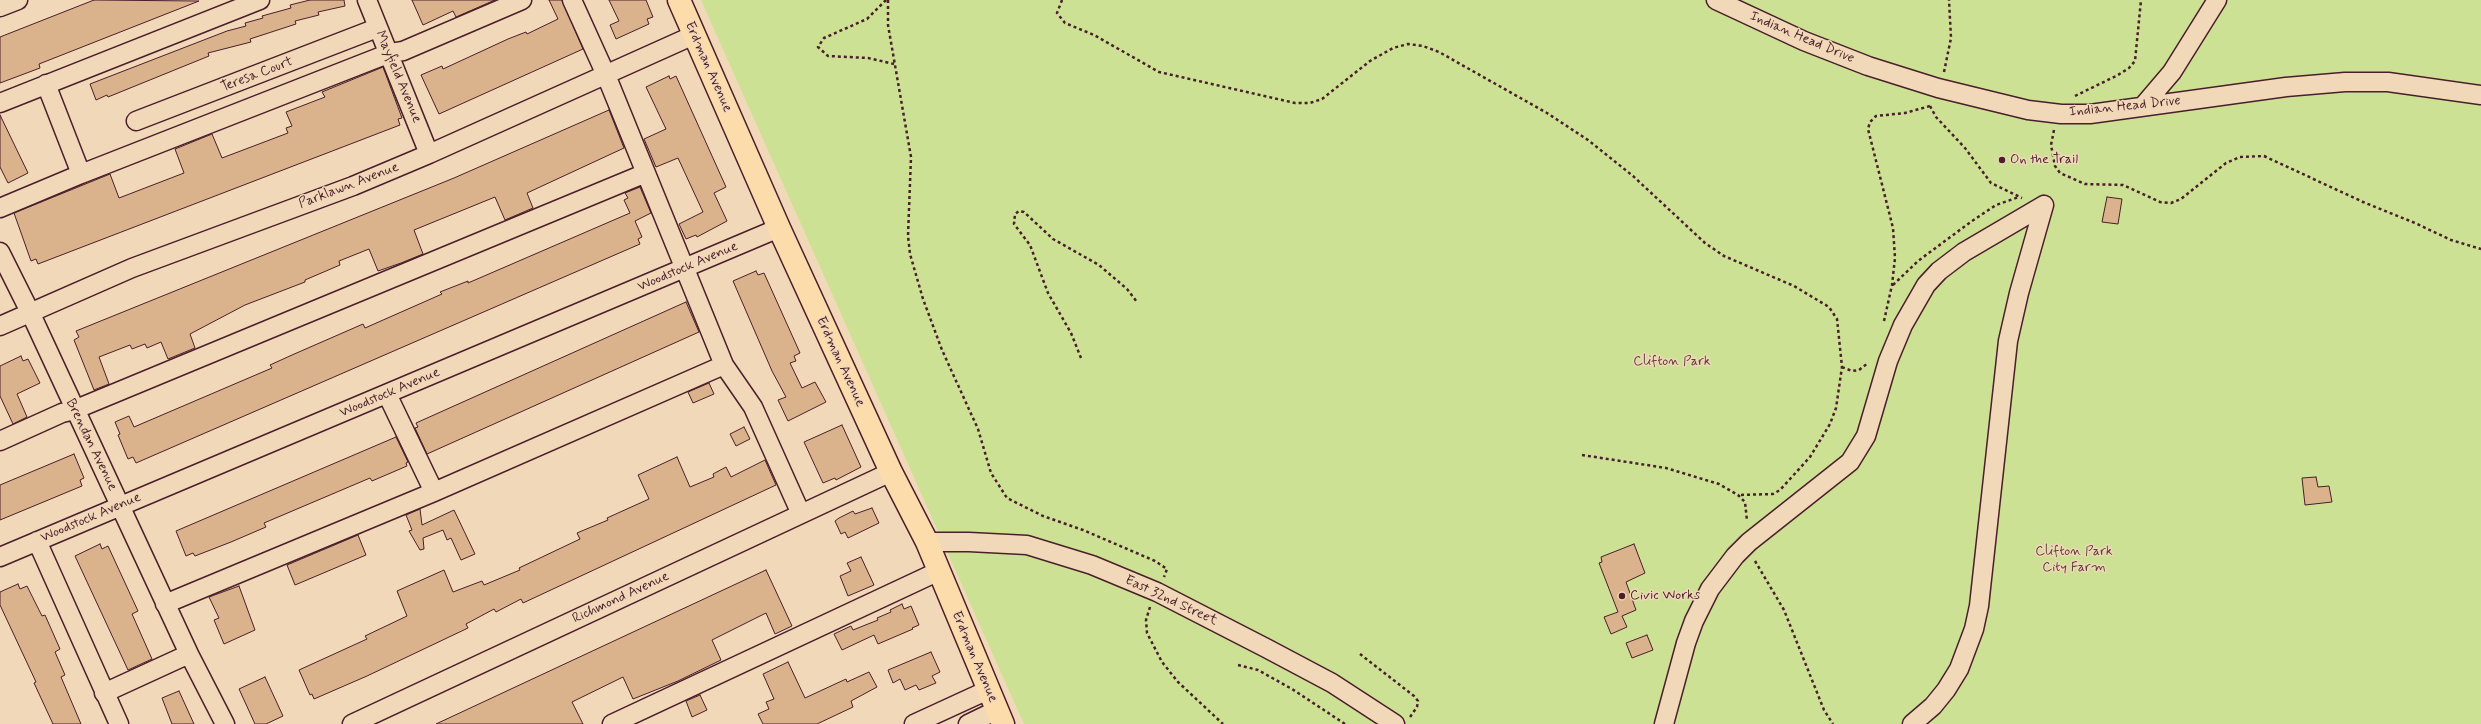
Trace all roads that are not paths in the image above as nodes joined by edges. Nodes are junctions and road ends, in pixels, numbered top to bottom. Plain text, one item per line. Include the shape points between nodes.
1 (260, 0) edge
2 (367, 0) edge
3 (522, 0) edge
4 (572, 0) edge
5 (679, 0) edge
6 (1716, 0) edge
7 (2217, 0) edge
8 (490, 6) edge
9 (377, 28) junction
10 (694, 35) junction
11 (390, 53) junction
12 (606, 75) junction
13 (46, 84) junction
14 (2481, 95) edge
15 (0, 103) edge
16 (2143, 106) junction
17 (136, 121) dead end
18 (429, 154) junction
19 (646, 173) junction
20 (81, 174) junction
21 (0, 208) edge
22 (779, 228) junction
23 (0, 252) edge
24 (685, 269) junction
25 (30, 312) junction
26 (0, 326) edge
27 (724, 365) junction
28 (387, 394) junction
29 (74, 410) junction
30 (0, 441) edge
31 (891, 472) junction
32 (434, 492) junction
33 (120, 505) junction
34 (801, 514) junction
35 (37, 541) junction
36 (927, 542) junction
37 (0, 557) edge
38 (938, 572) junction
39 (165, 604) junction
40 (189, 654) junction
41 (988, 690) junction
42 (104, 693) junction
43 (1000, 717) edge
44 (1402, 722) edge
45 (119, 724) edge
46 (225, 724) edge
47 (352, 724) edge
48 (612, 724) edge
49 (914, 724) edge
50 (968, 724) edge
51 (1664, 724) edge
52 (1912, 724) edge

1 - 13 street
2 - 9 street, Mayfield Avenue
3 - 8 street
4 - 12 street
5 - 10 main road, Erdman Avenue
6 - 16 street, Indian Head Drive via 1804,41 1868,66 1938,88 2028,110 2061,114 2090,114
7 - 16 street via 2172,72
8 - 11 street via 404,51
9 - 11 street, Mayfield Avenue
9 - 17 street, Teresa Court
10 - 12 street, Parklawn Avenue
10 - 22 main road, Erdman Avenue
11 - 18 street, Mayfield Avenue
11 - 20 street
12 - 18 street, Parklawn Avenue
12 - 19 street
13 - 15 street
13 - 20 street
14 - 16 street, Indian Head Drive via 2388,82 2345,82
18 - 25 street, Parklawn Avenue via 353,186 132,268
19 - 24 street
19 - 29 street
20 - 21 street
22 - 24 street, Woodstock Avenue
22 - 31 main road, Erdman Avenue
23 - 25 street, Brendan Avenue
24 - 27 street
24 - 28 street, Woodstock Avenue
25 - 26 street, Parklawn Avenue
25 - 29 street, Brendan Avenue
27 - 32 street
27 - 34 street via 753,406
28 - 32 street
28 - 33 street, Woodstock Avenue
29 - 30 street
29 - 33 street, Brendan Avenue
31 - 34 street, Richmond Avenue
31 - 36 main road, Erdman Avenue
32 - 39 street
33 - 35 street, Woodstock Avenue
33 - 39 street, Brendan Avenue
34 - 47 street, Richmond Avenue
35 - 37 street, Woodstock Avenue
35 - 42 street
36 - 38 main road, Erdman Avenue
36 - 44 street, East 32nd Street via 1027,545 1092,565 1157,592
38 - 41 main road, Erdman Avenue
38 - 48 street
39 - 40 street, Brendan Avenue
40 - 42 street
40 - 46 street, Brendan Avenue
41 - 43 main road, Erdman Avenue
41 - 49 street
42 - 45 street
43 - 50 street
51 - 52 street via 1691,628 1710,589 1749,542 1850,462 1866,436 1886,368 1900,332 1926,285 1939,271 1964,252 2044,205 2008,342 1986,550 1974,629 1959,669 1946,690

